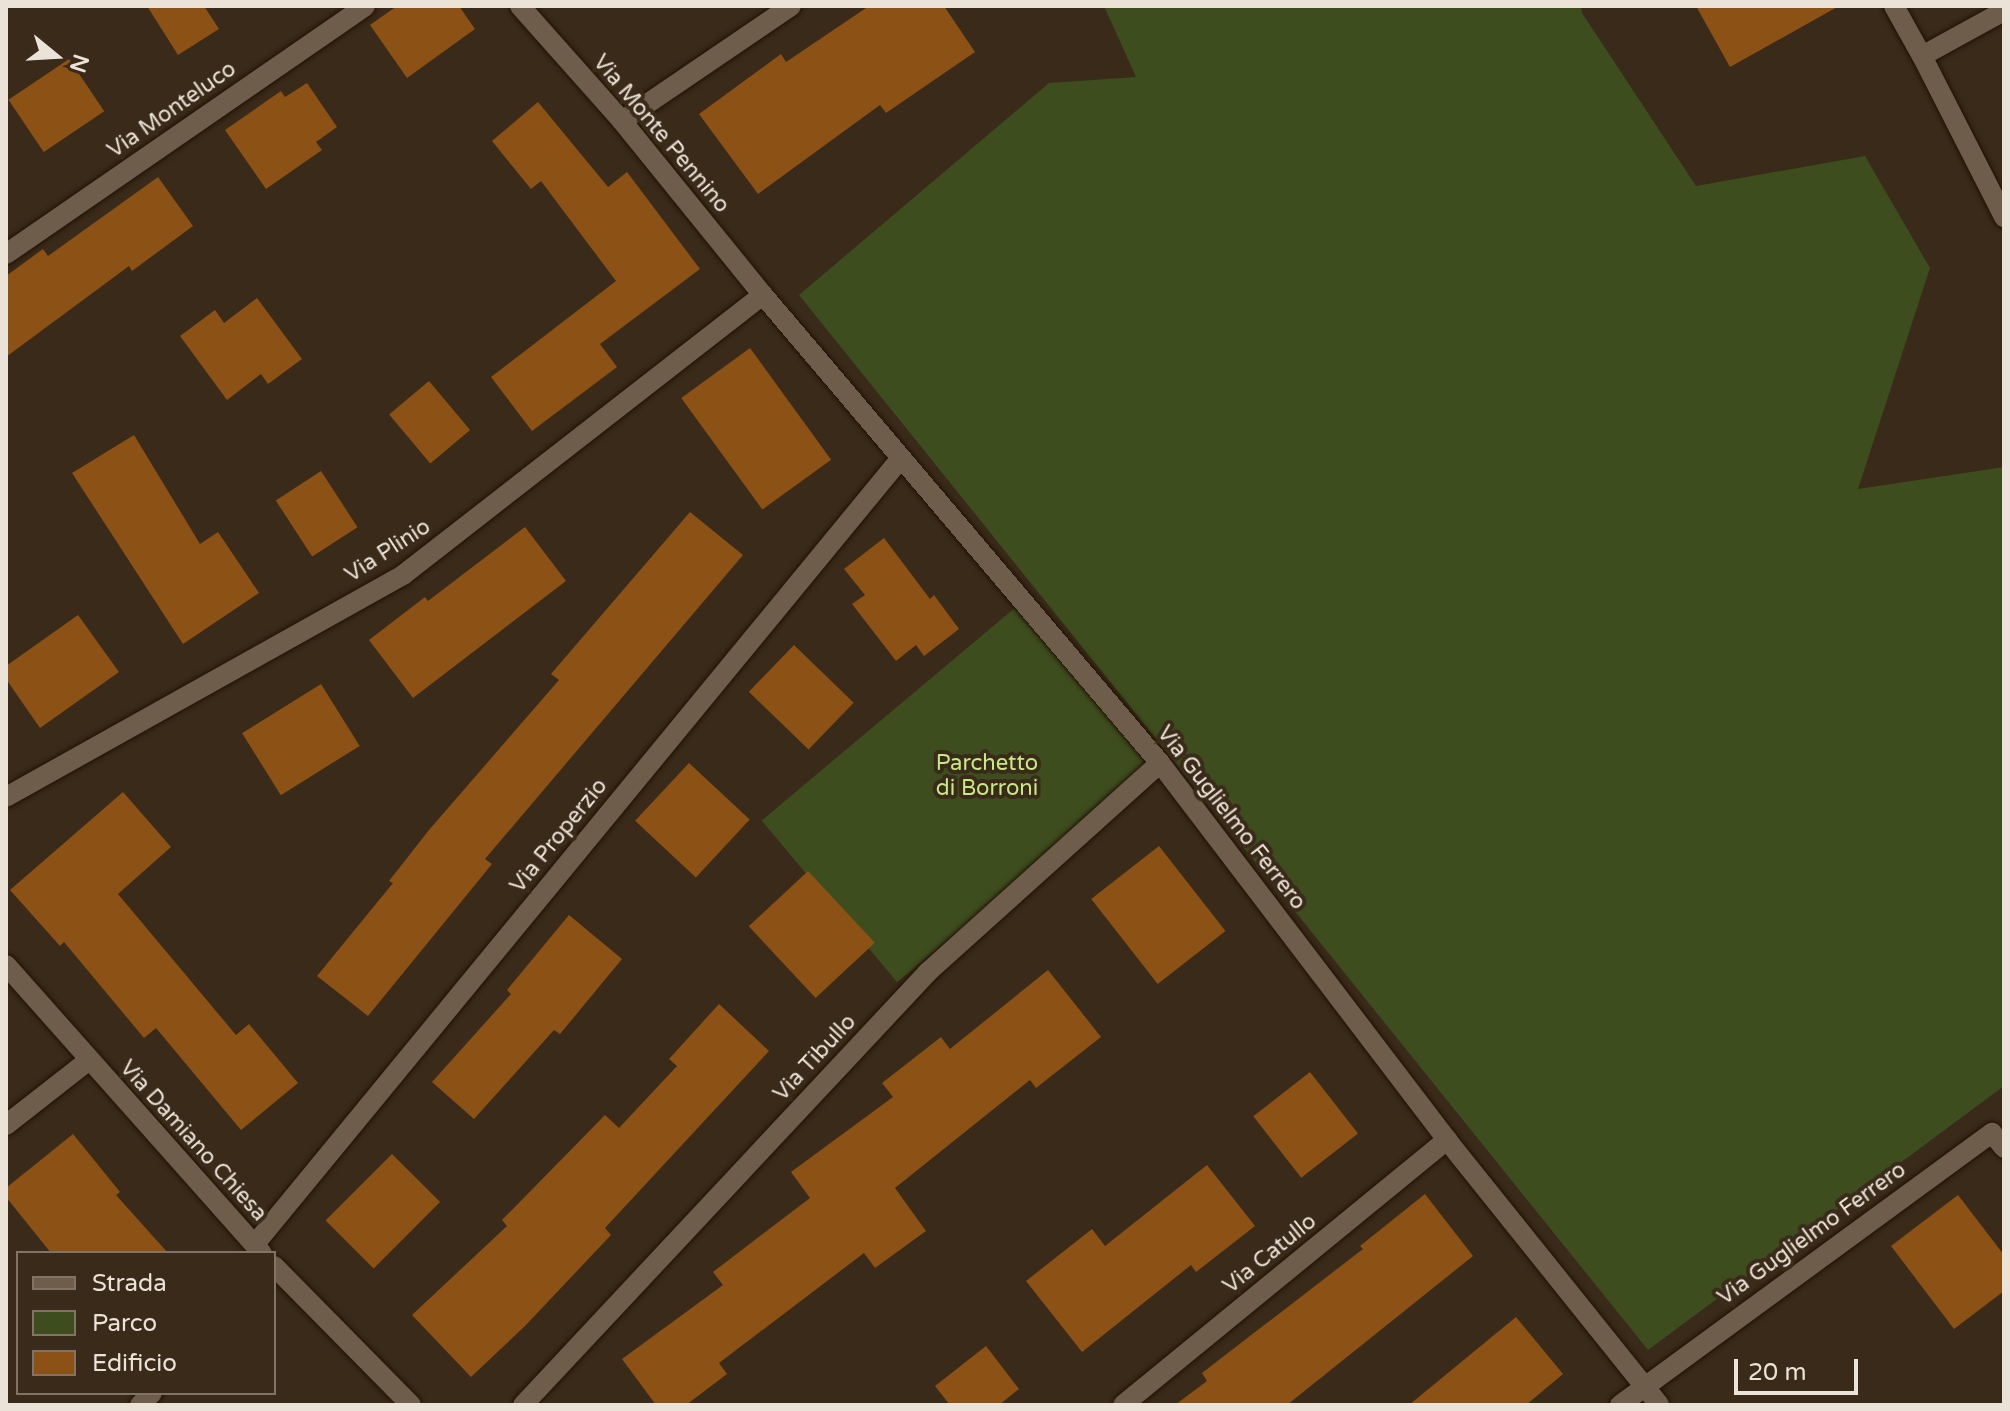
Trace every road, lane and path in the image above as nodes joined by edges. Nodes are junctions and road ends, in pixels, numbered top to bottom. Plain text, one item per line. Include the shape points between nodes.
1 (365, 6) edge
2 (520, 6) edge
3 (791, 6) edge
4 (1894, 6) edge
5 (2004, 11) edge
6 (1922, 56) junction
7 (622, 121) junction
8 (2004, 217) edge
9 (6, 254) edge
10 (763, 295) junction
11 (901, 458) junction
12 (1160, 763) junction
13 (6, 797) edge
14 (6, 965) edge
15 (88, 1061) junction
16 (6, 1125) edge
17 (1447, 1140) junction
18 (2004, 1148) edge
19 (258, 1249) edge
20 (276, 1271) edge
21 (1644, 1385) junction
22 (411, 1405) edge
23 (523, 1405) edge
24 (1123, 1405) edge
25 (1620, 1405) edge
26 (1659, 1405) edge

1 - 9 street, Via Monteluco
2 - 7 street, Via Monte Pennino
3 - 7 street
4 - 6 street
5 - 6 street
6 - 8 street
7 - 10 street, Via Monte Pennino
10 - 11 street, Via Guglielmo Ferrero
10 - 13 street, Via Plinio via 403,575
11 - 12 street, Via Guglielmo Ferrero
11 - 19 street, Via Properzio
12 - 17 street, Via Guglielmo Ferrero
12 - 23 street, Via Tibullo via 928,972
14 - 15 street, Via Damiano Chiesa
15 - 16 street, Via Damiano Chiesa
15 - 19 street, Via Damiano Chiesa
17 - 21 street, Via Guglielmo Ferrero
17 - 24 street, Via Catullo
18 - 21 street, Via Guglielmo Ferrero via 1992,1133
20 - 22 street
21 - 25 street
21 - 26 street, Via Guglielmo Ferrero

